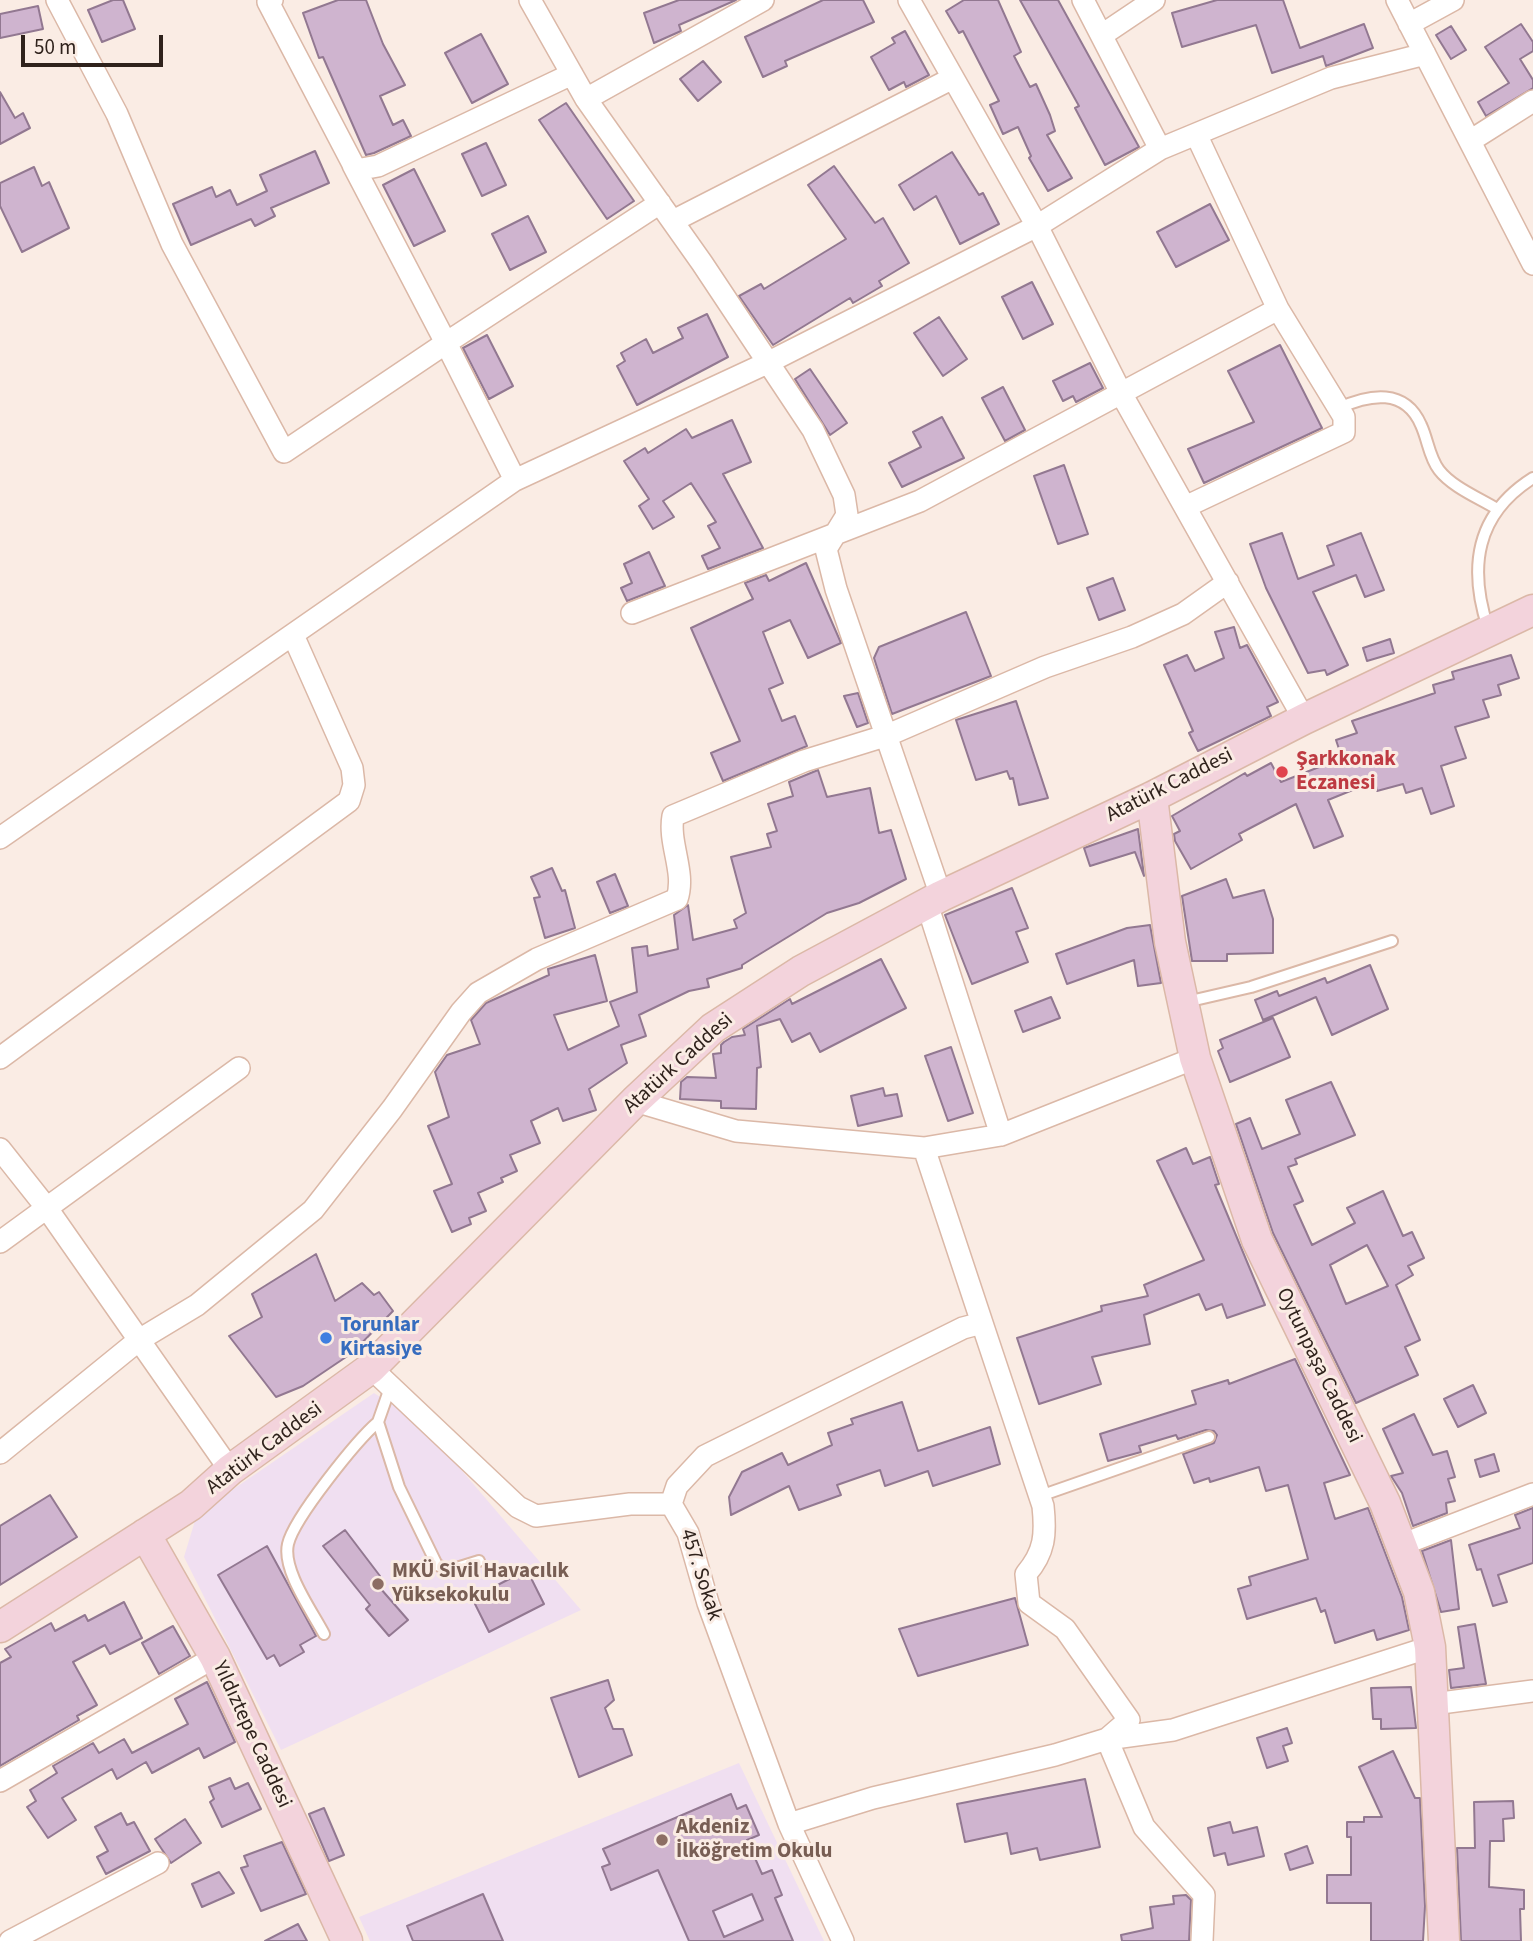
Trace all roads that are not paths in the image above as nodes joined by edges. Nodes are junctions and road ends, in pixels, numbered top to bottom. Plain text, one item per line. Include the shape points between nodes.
1 (57, 0) edge
2 (530, 0) edge
3 (763, 0) edge
4 (909, 0) edge
5 (1083, 0) edge
6 (1154, 0) edge
7 (1396, 0) edge
8 (1453, 0) edge
9 (269, 1) edge
10 (1409, 24) junction
11 (1102, 35) junction
12 (1425, 54) junction
13 (572, 74) junction
14 (953, 78) junction
15 (586, 99) junction
16 (1533, 101) edge
17 (1196, 134) junction
18 (1470, 141) junction
19 (1160, 149) junction
20 (353, 165) junction
21 (660, 203) junction
22 (673, 221) junction
23 (1037, 226) junction
24 (1532, 260) edge
25 (1278, 309) junction
26 (446, 343) junction
27 (767, 363) junction
28 (1122, 395) junction
29 (1339, 408) junction
30 (1533, 478) edge
31 (514, 480) junction
32 (1185, 507) junction
33 (1497, 509) junction
34 (837, 532) junction
35 (1228, 582) junction
36 (1533, 610) edge
37 (632, 614) dead end
38 (1489, 631) junction
39 (293, 635) junction
40 (1304, 719) junction
41 (888, 736) junction
42 (1152, 797) junction
43 (0, 838) edge
44 (934, 900) junction
45 (1392, 942) dead end
46 (1183, 1003) junction
47 (0, 1058) edge
48 (1195, 1058) junction
49 (239, 1068) dead end
50 (635, 1101) junction
51 (1000, 1135) junction
52 (924, 1148) junction
53 (0, 1149) edge
54 (46, 1207) junction
55 (0, 1242) edge
56 (982, 1323) junction
57 (139, 1340) junction
58 (381, 1377) junction
59 (379, 1422) junction
60 (1209, 1437) dead end
61 (0, 1453) edge
62 (230, 1470) junction
63 (1533, 1494) edge
64 (1041, 1496) junction
65 (671, 1504) junction
66 (145, 1534) junction
67 (1401, 1545) junction
68 (479, 1561) dead end
69 (0, 1627) edge
70 (324, 1633) dead end
71 (1430, 1647) junction
72 (215, 1657) junction
73 (1533, 1691) edge
74 (1433, 1704) junction
75 (1107, 1739) junction
76 (0, 1780) edge
77 (789, 1825) junction
78 (158, 1863) dead end
79 (10, 1941) edge
80 (347, 1941) edge
81 (843, 1941) edge
82 (1202, 1941) edge
83 (1444, 1941) edge

1 - 26 street via 117,114 172,244 284,452
2 - 13 street
3 - 15 street
4 - 14 street
5 - 11 street
6 - 11 street
7 - 10 street
8 - 10 street
9 - 20 street
10 - 12 street
11 - 19 street
12 - 17 street via 1331,78
12 - 18 street
13 - 15 street
13 - 20 street via 379,166 356,170
14 - 22 street
14 - 23 street
15 - 21 street
16 - 18 street
17 - 19 street
17 - 25 street
18 - 24 street
19 - 23 street
20 - 26 street
21 - 22 street
21 - 26 street
22 - 27 street
23 - 27 street
23 - 28 street
25 - 28 street
25 - 29 street
26 - 31 street
27 - 31 street
27 - 34 street via 813,430 844,495 847,515
28 - 32 street
28 - 34 street via 920,501
29 - 32 street via 1344,432
29 - 33 lane via 1375,396 1405,403 1421,425 1439,470
30 - 33 lane
31 - 39 street
32 - 35 street
33 - 38 lane via 1481,540 1476,574
34 - 37 street
34 - 41 street via 826,549
35 - 40 street
35 - 41 street via 1183,614 1045,667
36 - 38 main road, Atatürk Caddesi
38 - 40 main road, Atatürk Caddesi
39 - 43 street
39 - 47 street via 352,768 354,785 349,801
40 - 42 main road, Atatürk Caddesi
41 - 44 street
41 - 57 street via 804,761 673,816 681,888 677,900 537,959 478,993 313,1210 197,1305
42 - 44 main road, Atatürk Caddesi
42 - 46 main road, Oytunpaşa Caddesi via 1170,942
44 - 50 main road, Atatürk Caddesi via 801,971 713,1028
44 - 51 street
45 - 46 lane via 1251,987
46 - 48 main road, Oytunpaşa Caddesi
48 - 51 street
48 - 67 main road, Oytunpaşa Caddesi via 1257,1240
49 - 54 street
50 - 52 street via 736,1131
50 - 58 main road, Atatürk Caddesi
51 - 52 street
52 - 56 street
53 - 54 street
54 - 55 street
54 - 57 street
56 - 64 street
56 - 65 street via 963,1328 705,1456 677,1486
57 - 61 street
57 - 62 street
58 - 59 lane
58 - 62 main road, Atatürk Caddesi
58 - 65 street, 457. Sokak via 518,1507 536,1516 630,1504
59 - 68 lane via 400,1487 437,1565 450,1570
59 - 70 lane via 357,1440 287,1545 292,1576
60 - 64 lane
62 - 66 main road, Atatürk Caddesi via 191,1505
63 - 67 street
64 - 75 street via 1046,1537 1026,1574 1029,1603 1065,1629 1129,1720
65 - 77 street, 457. Sokak via 688,1534 708,1603
66 - 69 main road, Atatürk Caddesi
66 - 72 main road, Yıldıztepe Caddesi
67 - 71 main road, Oytunpaşa Caddesi via 1419,1592
71 - 74 main road, Oytunpaşa Caddesi
71 - 75 street via 1173,1730
72 - 76 street
72 - 80 main road, Yıldıztepe Caddesi
73 - 74 street
74 - 83 main road, Oytunpaşa Caddesi
75 - 77 street via 873,1798
75 - 82 street via 1144,1827 1204,1895
77 - 81 street, 457. Sokak
78 - 79 street

